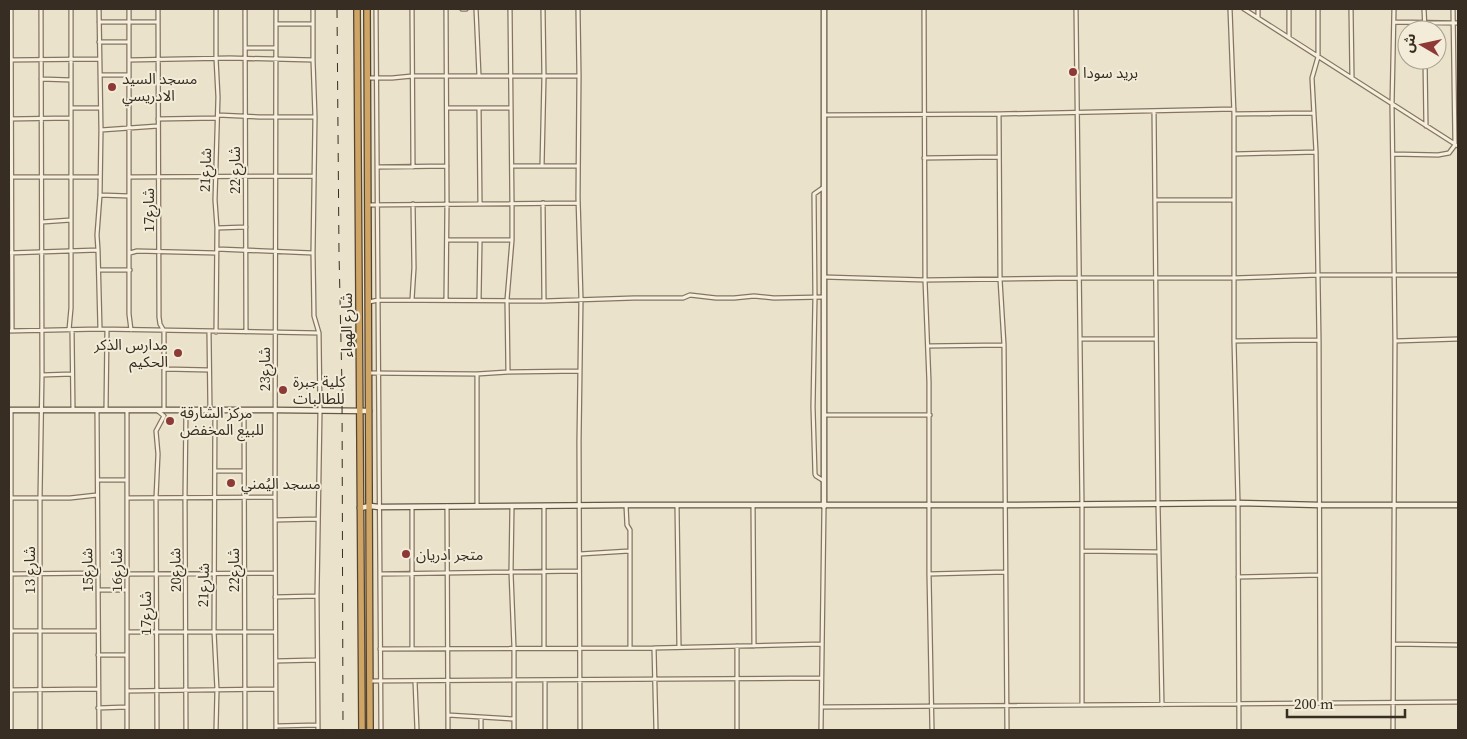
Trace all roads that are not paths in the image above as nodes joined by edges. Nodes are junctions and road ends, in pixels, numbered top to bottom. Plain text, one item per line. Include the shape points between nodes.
1 (11, 9) edge
2 (41, 9) edge
3 (70, 9) edge
4 (99, 9) edge
5 (129, 9) edge
6 (158, 9) edge
7 (216, 9) edge
8 (245, 9) edge
9 (276, 9) edge
10 (313, 9) edge
11 (357, 9) edge
12 (367, 9) edge
13 (376, 9) edge
14 (412, 9) edge
15 (446, 9) edge
16 (462, 9) edge
17 (466, 9) edge
18 (476, 9) edge
19 (510, 9) edge
20 (543, 9) edge
21 (578, 9) edge
22 (824, 9) edge
23 (924, 9) edge
24 (1076, 9) edge
25 (1230, 9) edge
26 (1244, 9) edge
27 (1258, 9) edge
28 (1289, 9) edge
29 (1318, 9) edge
30 (1351, 9) edge
31 (1394, 9) edge
32 (1453, 9) edge
33 (1258, 18) junction
34 (99, 22) junction
35 (129, 22) junction
36 (158, 22) junction
37 (1394, 22) junction
38 (1397, 22) edge
39 (1458, 22) edge
40 (1447, 23) edge
41 (1453, 23) junction
42 (276, 24) junction
43 (313, 24) junction
44 (1289, 38) junction
45 (99, 42) junction
46 (129, 42) junction
47 (246, 48) junction
48 (276, 48) junction
49 (1318, 57) junction
50 (99, 58) junction
51 (216, 58) junction
52 (40, 59) junction
53 (70, 59) junction
54 (246, 59) junction
55 (10, 60) edge
56 (130, 60) junction
57 (159, 60) junction
58 (276, 60) junction
59 (313, 60) junction
60 (1425, 70) edge
61 (100, 75) junction
62 (129, 75) junction
63 (412, 76) junction
64 (447, 76) junction
65 (479, 76) junction
66 (579, 76) junction
67 (510, 77) junction
68 (544, 77) junction
69 (368, 78) junction
70 (377, 78) junction
71 (1352, 78) junction
72 (41, 79) junction
73 (71, 80) junction
74 (1456, 80) edge
75 (1392, 105) junction
76 (71, 108) junction
77 (100, 108) junction
78 (447, 108) junction
79 (479, 108) junction
80 (510, 108) junction
81 (1234, 109) junction
82 (1154, 111) junction
83 (1078, 112) junction
84 (1314, 113) junction
85 (924, 114) junction
86 (999, 114) junction
87 (1234, 114) junction
88 (823, 115) junction
89 (218, 116) junction
90 (246, 116) junction
91 (276, 117) junction
92 (315, 117) junction
93 (42, 118) junction
94 (70, 118) junction
95 (10, 119) edge
96 (158, 119) junction
97 (158, 126) junction
98 (1426, 126) junction
99 (129, 128) junction
100 (101, 130) junction
101 (1457, 146) edge
102 (1316, 152) junction
103 (1235, 154) junction
104 (1393, 154) junction
105 (999, 157) junction
106 (924, 158) junction
107 (412, 166) junction
108 (447, 166) junction
109 (512, 166) junction
110 (542, 166) junction
111 (578, 166) junction
112 (378, 167) junction
113 (41, 176) junction
114 (70, 176) junction
115 (216, 176) junction
116 (246, 176) junction
117 (276, 176) junction
118 (314, 176) junction
119 (10, 177) edge
120 (99, 177) junction
121 (130, 177) junction
122 (159, 177) junction
123 (824, 187) junction
124 (100, 195) junction
125 (129, 196) junction
126 (1155, 200) junction
127 (1234, 200) junction
128 (543, 203) junction
129 (578, 203) junction
130 (378, 204) junction
131 (413, 204) junction
132 (448, 204) junction
133 (480, 204) junction
134 (512, 204) junction
135 (368, 206) junction
136 (10, 211) edge
137 (71, 220) junction
138 (42, 222) junction
139 (246, 227) junction
140 (217, 228) junction
141 (448, 240) junction
142 (512, 240) junction
143 (480, 241) junction
144 (98, 250) junction
145 (217, 251) junction
146 (245, 251) junction
147 (41, 252) junction
148 (71, 252) junction
149 (159, 252) junction
150 (276, 252) junction
151 (10, 253) edge
152 (130, 253) junction
153 (314, 253) junction
154 (99, 270) junction
155 (130, 270) junction
156 (1318, 275) junction
157 (1458, 275) edge
158 (1394, 276) junction
159 (824, 278) junction
160 (1079, 278) junction
161 (1156, 278) junction
162 (1234, 278) junction
163 (1000, 279) junction
164 (925, 280) junction
165 (815, 297) junction
166 (824, 297) junction
167 (581, 299) junction
168 (378, 300) junction
169 (412, 300) junction
170 (446, 300) junction
171 (479, 300) junction
172 (507, 300) junction
173 (544, 301) junction
174 (369, 302) junction
175 (42, 330) junction
176 (70, 330) junction
177 (100, 330) junction
178 (107, 330) junction
179 (131, 330) junction
180 (10, 331) edge
181 (164, 331) junction
182 (209, 332) junction
183 (216, 332) junction
184 (246, 332) junction
185 (275, 332) junction
186 (319, 333) junction
187 (1080, 339) junction
188 (1156, 339) junction
189 (1458, 339) edge
190 (1319, 340) junction
191 (1234, 341) junction
192 (1395, 341) junction
193 (1004, 345) junction
194 (928, 346) junction
195 (164, 369) junction
196 (209, 370) junction
197 (580, 371) junction
198 (508, 372) junction
199 (369, 373) junction
200 (72, 374) junction
201 (379, 374) junction
202 (477, 374) junction
203 (42, 375) junction
204 (10, 410) edge
205 (41, 410) junction
206 (73, 410) junction
207 (98, 410) junction
208 (106, 410) junction
209 (127, 410) junction
210 (157, 410) junction
211 (164, 410) junction
212 (186, 410) junction
213 (210, 410) junction
214 (216, 410) junction
215 (244, 410) junction
216 (275, 410) junction
217 (320, 410) junction
218 (359, 411) junction
219 (369, 412) junction
220 (824, 415) junction
221 (930, 415) junction
222 (245, 471) junction
223 (215, 472) junction
224 (98, 480) junction
225 (127, 480) junction
226 (824, 481) junction
227 (97, 495) junction
228 (185, 497) junction
229 (216, 497) junction
230 (10, 498) edge
231 (40, 498) junction
232 (127, 498) junction
233 (156, 498) junction
234 (244, 498) junction
235 (275, 498) junction
236 (1238, 503) junction
237 (1082, 504) junction
238 (1158, 504) junction
239 (626, 505) junction
240 (677, 505) junction
241 (930, 505) junction
242 (1004, 505) junction
243 (1319, 505) junction
244 (1458, 505) edge
245 (370, 506) junction
246 (447, 506) junction
247 (478, 506) junction
248 (512, 506) junction
249 (544, 506) junction
250 (580, 506) junction
251 (752, 506) junction
252 (824, 506) junction
253 (1395, 506) junction
254 (379, 507) junction
255 (412, 507) junction
256 (360, 508) junction
257 (318, 519) junction
258 (275, 520) junction
259 (630, 551) junction
260 (1082, 551) junction
261 (1159, 552) junction
262 (580, 554) junction
263 (579, 571) junction
264 (511, 572) junction
265 (544, 572) junction
266 (1005, 572) junction
267 (98, 573) junction
268 (244, 573) junction
269 (275, 573) junction
270 (447, 573) junction
271 (10, 574) edge
272 (40, 574) junction
273 (127, 574) junction
274 (156, 574) junction
275 (186, 574) junction
276 (215, 574) junction
277 (380, 574) junction
278 (412, 574) junction
279 (929, 574) junction
280 (1319, 576) junction
281 (1238, 577) junction
282 (98, 590) junction
283 (127, 590) junction
284 (317, 596) junction
285 (275, 597) junction
286 (98, 630) junction
287 (10, 631) edge
288 (40, 631) junction
289 (157, 631) junction
290 (186, 631) junction
291 (214, 631) junction
292 (244, 631) junction
293 (127, 632) junction
294 (275, 632) junction
295 (822, 644) junction
296 (1394, 644) junction
297 (1458, 645) edge
298 (737, 646) junction
299 (754, 646) junction
300 (679, 647) junction
301 (412, 648) junction
302 (514, 648) junction
303 (544, 648) junction
304 (580, 648) junction
305 (630, 648) junction
306 (654, 648) junction
307 (448, 649) junction
308 (380, 650) junction
309 (98, 655) junction
310 (127, 655) junction
311 (316, 660) junction
312 (276, 661) junction
313 (821, 678) junction
314 (655, 679) junction
315 (737, 679) junction
316 (514, 680) junction
317 (545, 680) junction
318 (580, 680) junction
319 (370, 681) junction
320 (380, 681) junction
321 (415, 681) junction
322 (448, 681) junction
323 (98, 689) junction
324 (275, 689) junction
325 (10, 690) edge
326 (40, 690) junction
327 (156, 690) junction
328 (217, 690) junction
329 (245, 690) junction
330 (127, 691) junction
331 (186, 691) junction
332 (1458, 702) edge
333 (1320, 703) junction
334 (1394, 703) junction
335 (1239, 704) junction
336 (1082, 705) junction
337 (1162, 705) junction
338 (1007, 706) junction
339 (127, 707) junction
340 (931, 707) junction
341 (98, 708) junction
342 (822, 708) junction
343 (448, 715) junction
344 (481, 717) junction
345 (514, 718) junction
346 (318, 725) junction
347 (276, 728) edge
348 (11, 730) edge
349 (40, 730) edge
350 (99, 730) edge
351 (127, 730) edge
352 (157, 730) edge
353 (186, 730) edge
354 (216, 730) edge
355 (245, 730) edge
356 (318, 730) edge
357 (362, 730) edge
358 (370, 730) edge
359 (381, 730) edge
360 (417, 730) edge
361 (448, 730) edge
362 (481, 730) edge
363 (514, 730) edge
364 (545, 730) edge
365 (580, 730) edge
366 (656, 730) edge
367 (737, 730) edge
368 (822, 730) edge
369 (932, 730) edge
370 (1007, 730) edge
371 (1239, 730) edge
372 (1394, 730) edge

1 - 55 street
2 - 52 street, شارع 13
3 - 53 street
4 - 34 street
5 - 35 street
6 - 36 street, شارع17
7 - 51 street, شارع21
8 - 47 street, شارع 22
9 - 42 street, شارع23
10 - 43 street
11 - 218 highway, شارع الهواء
12 - 69 highway, شارع الهواء
13 - 70 street
14 - 63 street
15 - 64 street
16 - 17 street
18 - 65 street
19 - 67 street
20 - 68 street
21 - 66 street
22 - 88 street
23 - 85 street
24 - 83 street
25 - 81 street
26 - 33 street
27 - 33 street
28 - 44 street
29 - 49 street
30 - 71 street
31 - 37 street
32 - 41 street
33 - 44 street
34 - 35 street
34 - 45 street
35 - 36 street
35 - 46 street
36 - 57 street, شارع17
37 - 38 street
37 - 75 street
39 - 41 street
40 - 41 street
41 - 74 street
42 - 43 street
42 - 48 street, شارع23
43 - 59 street
44 - 49 street
45 - 46 street
45 - 50 street
46 - 56 street
47 - 48 street
47 - 54 street, شارع 22
48 - 58 street, شارع23
49 - 71 street
49 - 84 street via 1312,78
50 - 53 street
50 - 61 street
51 - 54 street
51 - 57 street
51 - 89 street, شارع21
52 - 53 street
52 - 55 street
52 - 72 street, شارع 13
53 - 73 street
54 - 58 street
54 - 90 street, شارع 22
55 - 95 street
56 - 57 street
56 - 62 street
57 - 96 street, شارع17
58 - 59 street
58 - 91 street, شارع23
59 - 92 street
60 - 98 street
61 - 62 street
61 - 77 street
62 - 99 street
63 - 64 street
63 - 70 street
63 - 107 street
64 - 65 street
64 - 78 street
65 - 67 street
66 - 68 street
66 - 111 street
67 - 68 street
67 - 80 street
68 - 110 street
69 - 70 street
69 - 135 highway, شارع الهواء
70 - 112 street
71 - 75 street
72 - 73 street
72 - 93 street, شارع 13
73 - 76 street
74 - 101 street
75 - 98 street
75 - 104 street
76 - 77 street
76 - 94 street
77 - 100 street
78 - 79 street
78 - 108 street
79 - 80 street
79 - 133 street
80 - 109 street
81 - 82 street
81 - 87 street
82 - 83 street
82 - 126 street
83 - 86 street
83 - 160 street
84 - 87 street
84 - 102 street
85 - 86 street
85 - 88 street
85 - 106 street
86 - 105 street
87 - 103 street
88 - 123 street
89 - 90 street
89 - 96 street
89 - 115 street, شارع21
90 - 91 street
90 - 116 street, شارع 22
91 - 92 street
91 - 117 street, شارع23
92 - 118 street
93 - 94 street
93 - 95 street
93 - 113 street, شارع 13
94 - 114 street
95 - 119 street
96 - 97 street, شارع17
97 - 99 street
97 - 122 street, شارع17
98 - 101 street
99 - 100 street
99 - 121 street
100 - 120 street
101 - 104 street via 1449,153 1438,155
102 - 103 street
102 - 156 street
103 - 127 street
104 - 158 street
105 - 106 street
105 - 163 street
106 - 164 street
107 - 108 street
107 - 112 street
108 - 132 street
109 - 110 street
109 - 134 street
110 - 111 street
111 - 129 street
112 - 130 street
113 - 114 street
113 - 119 street
113 - 138 street, شارع 13
114 - 120 street
114 - 137 street
115 - 116 street
115 - 122 street
115 - 140 street, شارع21
116 - 117 street
116 - 139 street, شارع 22
117 - 118 street
117 - 150 street, شارع23
118 - 153 street
119 - 136 street
120 - 124 street
121 - 122 street
121 - 125 street
122 - 149 street, شارع17
123 - 159 street
123 - 165 street via 814,194
124 - 125 street
124 - 144 street
125 - 152 street
126 - 127 street
126 - 161 street
127 - 162 street
128 - 129 street
128 - 134 street
128 - 173 street
129 - 167 street
130 - 131 street
130 - 135 street
130 - 168 street
131 - 132 street
131 - 169 street
132 - 133 street
132 - 141 street
133 - 134 street
134 - 142 street
135 - 174 highway, شارع الهواء
136 - 151 street
137 - 138 street
137 - 148 street
138 - 147 street, شارع 13
139 - 140 street
139 - 146 street, شارع 22
140 - 145 street, شارع21
141 - 143 street
141 - 170 street
142 - 143 street
142 - 172 street
143 - 171 street
144 - 148 street
144 - 154 street
145 - 146 street
145 - 149 street
145 - 183 street, شارع21
146 - 150 street
146 - 184 street, شارع 22
147 - 148 street
147 - 151 street
147 - 175 street, شارع 13
148 - 176 street
149 - 152 street
149 - 181 street, شارع17 via 159,317
150 - 153 street
150 - 185 street, شارع23
151 - 180 street
152 - 155 street
153 - 186 street via 314,316
154 - 155 street
154 - 177 street
155 - 179 street
156 - 158 street
156 - 162 street
156 - 190 street
157 - 158 street
158 - 192 street
159 - 164 street
159 - 166 street
160 - 161 street
160 - 163 street
160 - 187 street
161 - 162 street
161 - 188 street
162 - 191 street
163 - 164 street
163 - 193 street
164 - 194 street
165 - 166 street
165 - 167 street via 716,298 690,295 683,298
165 - 226 street via 814,464 816,476
166 - 220 street
167 - 173 street
167 - 197 street
168 - 169 street
168 - 174 street
168 - 201 street
169 - 170 street
170 - 171 street
171 - 172 street
172 - 173 street
172 - 198 street
174 - 199 highway, شارع الهواء
175 - 176 street
175 - 180 street
175 - 203 street, شارع 13
176 - 177 street
176 - 200 street
177 - 178 street
178 - 179 street
178 - 208 street
179 - 181 street
181 - 182 street
181 - 195 street, شارع17
182 - 183 street
182 - 196 street
183 - 184 street
184 - 185 street
185 - 186 street
185 - 216 street, شارع23
186 - 217 street
187 - 188 street
187 - 237 street
188 - 238 street
189 - 192 street
190 - 191 street
190 - 243 street
191 - 236 street
192 - 253 street
193 - 194 street
193 - 242 street
194 - 221 street
195 - 196 street
195 - 211 street, شارع17
196 - 213 street
197 - 198 street
197 - 250 street
198 - 202 street
199 - 201 street
199 - 219 highway, شارع الهواء
200 - 203 street
200 - 206 street
201 - 202 street
201 - 254 street
202 - 247 street
203 - 205 street, شارع 13
204 - 205 street
204 - 230 street
205 - 206 street
205 - 231 street, شارع 13
206 - 207 street
207 - 208 street
207 - 224 street, شارع15
208 - 209 street
209 - 210 street
209 - 225 street, شارع16
210 - 211 street
210 - 233 street, شارع17 via 164,416 156,431
211 - 212 street
212 - 213 street
212 - 228 street, شارع20
213 - 214 street
214 - 215 street
214 - 223 street, شارع21
215 - 216 street
215 - 222 street, شارع22
216 - 217 street
216 - 235 street, شارع23
217 - 218 street
217 - 257 street
218 - 219 street
218 - 256 highway, شارع الهواء
219 - 245 highway, شارع الهواء
220 - 221 street
220 - 226 street
221 - 241 street
222 - 223 street
222 - 234 street, شارع22
223 - 229 street, شارع21
224 - 225 street
224 - 227 street, شارع15
225 - 232 street, شارع16
226 - 252 street
227 - 231 street
227 - 267 street, شارع15
228 - 229 street
228 - 233 street
228 - 275 street, شارع20
229 - 234 street
229 - 276 street, شارع21
230 - 231 street
230 - 271 street
231 - 272 street, شارع 13
232 - 233 street
232 - 273 street, شارع16
233 - 274 street, شارع17
234 - 235 street
234 - 268 street, شارع22
235 - 258 street, شارع23
236 - 238 street
236 - 243 street
236 - 281 street
237 - 238 street
237 - 242 street
237 - 260 street
238 - 261 street
239 - 240 street
239 - 250 street
239 - 259 street
240 - 251 street
240 - 300 street
241 - 242 street
241 - 252 street
241 - 279 street
242 - 266 street
243 - 253 street
243 - 280 street
244 - 253 street
245 - 254 street
245 - 256 street
245 - 319 highway, شارع الهواء
246 - 247 street
246 - 255 street
246 - 270 street
247 - 248 street
248 - 249 street
248 - 264 street
249 - 250 street
249 - 265 street
250 - 262 street
251 - 252 street
251 - 299 street
252 - 295 street
253 - 296 street
254 - 255 street
254 - 277 street
255 - 278 street
256 - 357 highway, شارع الهواء
257 - 258 street
257 - 284 street
258 - 269 street, شارع23
259 - 262 street
259 - 305 street
260 - 261 street
260 - 336 street
261 - 337 street
262 - 263 street
263 - 265 street
263 - 304 street
264 - 265 street
264 - 270 street
264 - 302 street
265 - 303 street
266 - 279 street
266 - 338 street
267 - 272 street
267 - 282 street, شارع15
268 - 269 street
268 - 276 street
268 - 292 street, شارع22
269 - 285 street, شارع23
270 - 278 street
270 - 307 street
271 - 272 street
271 - 287 street
272 - 288 street, شارع 13
273 - 274 street
273 - 283 street, شارع16
274 - 275 street
274 - 289 street, شارع17
275 - 276 street
275 - 290 street, شارع20
276 - 291 street, شارع21
277 - 278 street
277 - 308 street
278 - 301 street
279 - 340 street
280 - 281 street
280 - 333 street
281 - 335 street
282 - 283 street
282 - 286 street, شارع15
283 - 293 street, شارع16
284 - 285 street
284 - 311 street
285 - 294 street, شارع23
286 - 288 street
286 - 309 street, شارع15
287 - 288 street
287 - 325 street
288 - 326 street, شارع 13
289 - 290 street
289 - 293 street
289 - 327 street, شارع17
290 - 291 street
290 - 331 street, شارع20
291 - 292 street
291 - 328 street, شارع21
292 - 294 street
292 - 329 street, شارع22
293 - 310 street, شارع16
294 - 312 street, شارع23
295 - 299 street
295 - 313 street
296 - 297 street
296 - 334 street
298 - 299 street
298 - 300 street
298 - 315 street
300 - 306 street
301 - 307 street
301 - 308 street
302 - 303 street
302 - 307 street
302 - 316 street
303 - 304 street
304 - 305 street
304 - 318 street
305 - 306 street
306 - 314 street
307 - 322 street
308 - 320 street
309 - 310 street
309 - 323 street, شارع15
310 - 330 street, شارع16
311 - 312 street
311 - 346 street
312 - 324 street, شارع23
313 - 315 street
313 - 342 street
314 - 315 street
314 - 318 street
314 - 366 street
315 - 367 street
316 - 317 street
316 - 322 street
316 - 345 street
317 - 318 street
317 - 364 street
318 - 365 street
319 - 320 street
319 - 358 highway, شارع الهواء
320 - 321 street
320 - 359 street
321 - 322 street
321 - 360 street
322 - 343 street
323 - 326 street
323 - 341 street, شارع15
324 - 329 street
324 - 347 street, شارع23
325 - 326 street
325 - 348 street
326 - 349 street, شارع 13
327 - 330 street
327 - 331 street
327 - 352 street, شارع17
328 - 329 street
328 - 331 street
328 - 354 street, شارع21
329 - 355 street, شارع22
330 - 339 street, شارع16
331 - 353 street, شارع20
332 - 334 street
333 - 334 street
333 - 335 street
334 - 372 street
335 - 337 street
335 - 371 street
336 - 337 street
336 - 338 street
338 - 340 street
338 - 370 street
339 - 341 street
339 - 351 street, شارع16
340 - 342 street
340 - 369 street
341 - 350 street, شارع15
342 - 368 street
343 - 344 street
343 - 361 street
344 - 345 street
344 - 362 street
345 - 363 street
346 - 347 street
346 - 356 street

